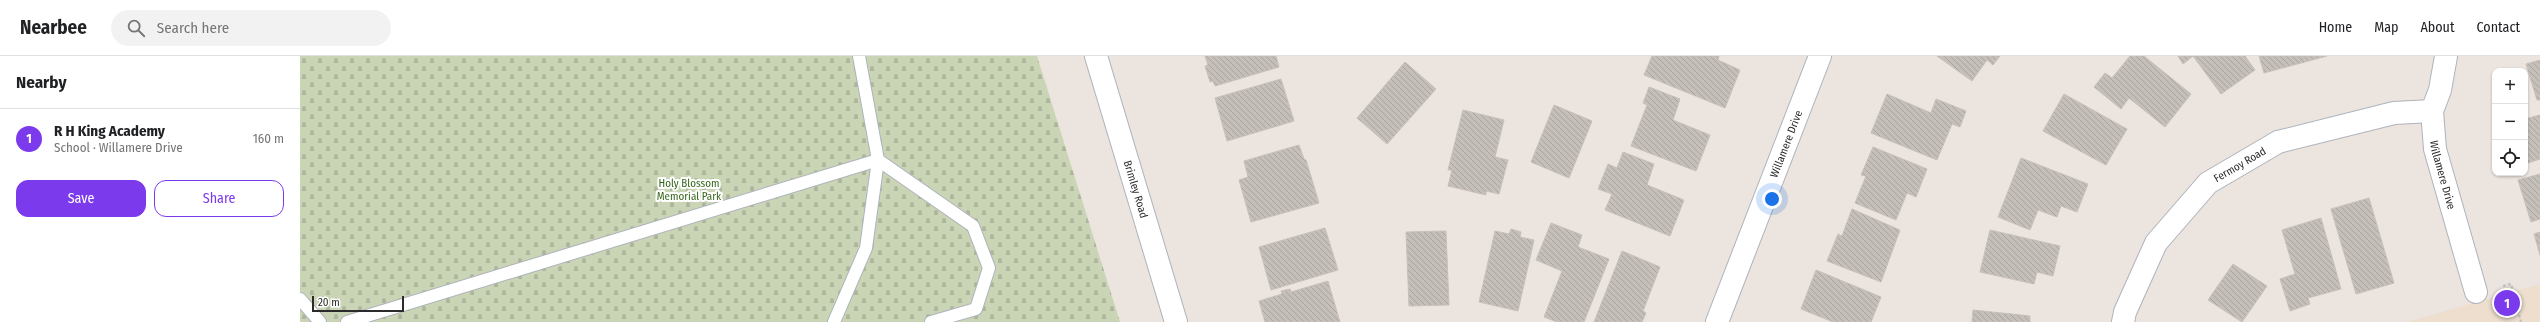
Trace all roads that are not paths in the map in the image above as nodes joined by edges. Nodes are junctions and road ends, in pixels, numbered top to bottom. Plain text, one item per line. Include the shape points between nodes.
1 (859, 56) edge
2 (1096, 56) edge
3 (1820, 56) edge
4 (2446, 56) edge
5 (2432, 111) junction
6 (878, 160) junction
7 (2476, 292) dead end
8 (300, 299) edge
9 (320, 322) edge
10 (347, 322) edge
11 (834, 322) edge
12 (932, 322) edge
13 (1176, 322) edge
14 (1717, 322) edge
15 (2123, 322) edge

1 - 6 lane
2 - 13 street, Brimley Road
3 - 14 street, Willamere Drive
4 - 5 street, Willamere Drive via 2440,90
5 - 7 street, Willamere Drive via 2434,149
5 - 15 street, Fermoy Road via 2394,113 2278,142 2208,183 2156,243 2125,312
6 - 10 lane
6 - 11 lane via 866,248
6 - 12 lane via 973,226 989,268 976,309
8 - 9 lane

